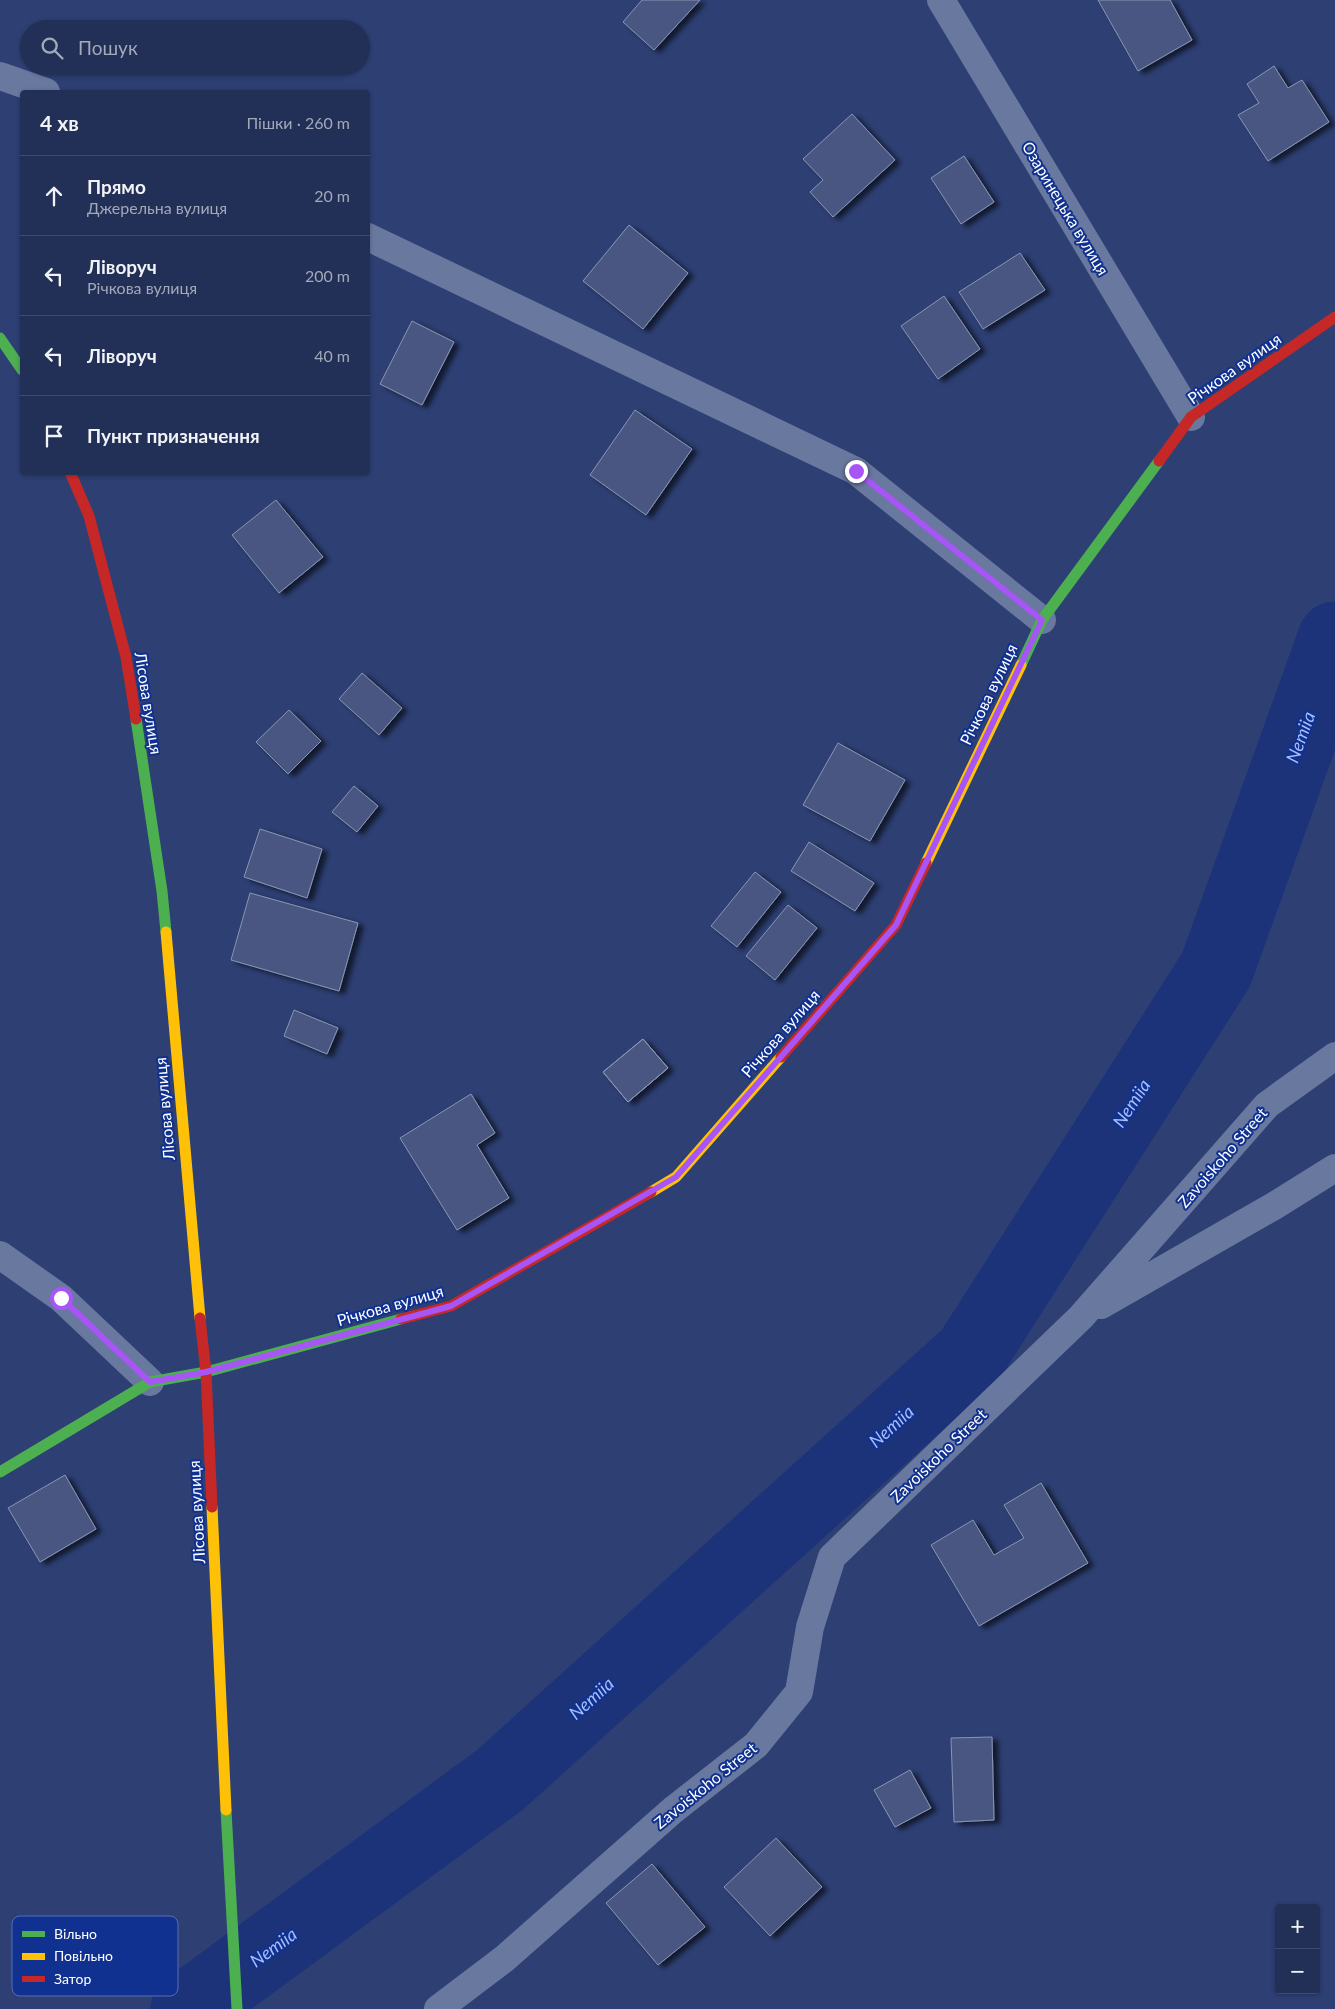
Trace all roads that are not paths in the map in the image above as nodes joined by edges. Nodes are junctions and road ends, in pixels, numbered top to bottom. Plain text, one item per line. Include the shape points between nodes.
1 (941, 0) edge
2 (0, 76) edge
3 (40, 90) edge
4 (370, 238) edge
5 (1335, 318) edge
6 (0, 338) edge
7 (20, 367) edge
8 (1191, 417) junction
9 (71, 475) edge
10 (1042, 620) junction
11 (1335, 1056) edge
12 (1335, 1168) edge
13 (0, 1255) edge
14 (1081, 1317) junction
15 (206, 1372) junction
16 (150, 1382) junction
17 (0, 1472) edge
18 (237, 2009) edge
19 (438, 2009) edge

1 - 8 street, Озаринецька вулиця
2 - 3 street
4 - 10 street via 856,471
5 - 8 main road, Річкова вулиця
6 - 7 main road
8 - 10 main road, Річкова вулиця
9 - 15 main road, Лісова вулиця via 89,516 126,657 162,892
10 - 15 main road, Річкова вулиця via 896,925 676,1177 451,1306
11 - 14 street, Zavoiskoho Street via 1267,1105
12 - 14 street, Zavoiskoho Street
13 - 16 street via 61,1298
14 - 19 street, Zavoiskoho Street via 832,1557 810,1627 800,1692 756,1745 673,1810 504,1959
15 - 16 main road, Річкова вулиця
15 - 18 main road, Лісова вулиця
16 - 17 main road, Річкова вулиця

